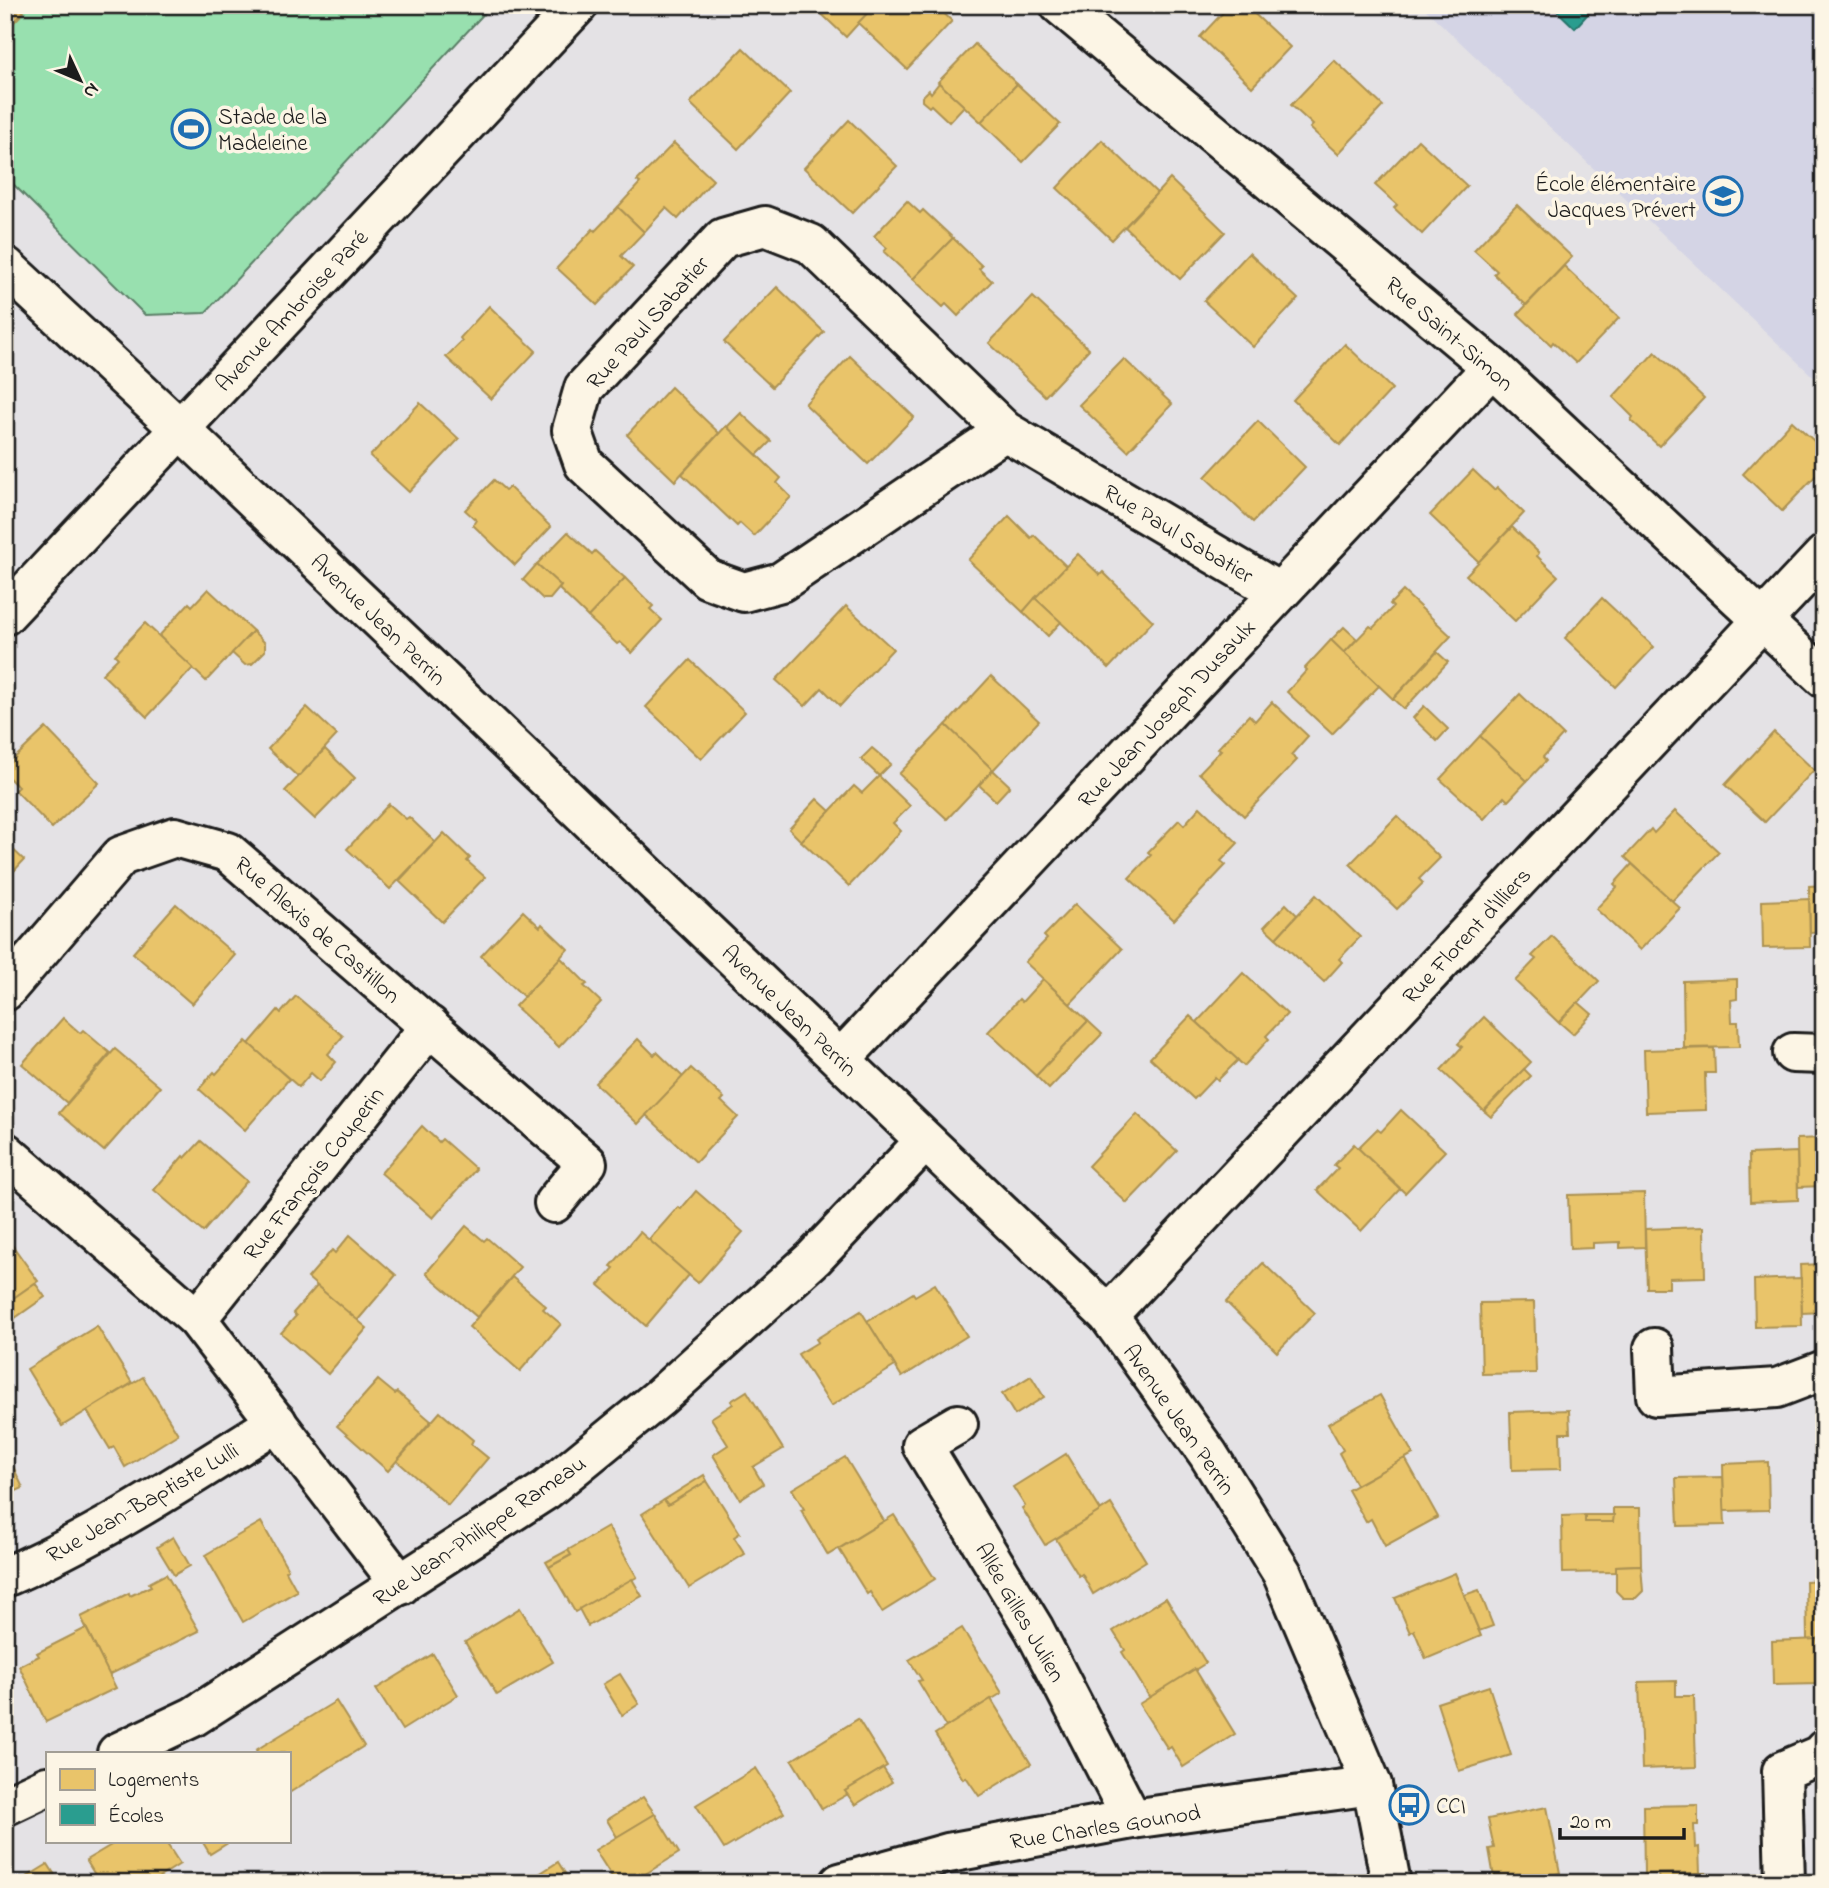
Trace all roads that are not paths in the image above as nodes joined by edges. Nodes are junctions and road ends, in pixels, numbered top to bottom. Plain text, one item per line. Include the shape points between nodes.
1 (578, 5) edge
2 (1060, 5) edge
3 (5, 266) edge
4 (1492, 367) junction
5 (179, 428) junction
6 (1005, 431) junction
7 (1824, 555) edge
8 (1279, 592) junction
9 (5, 615) edge
10 (1763, 620) junction
11 (1824, 678) edge
12 (5, 991) edge
13 (430, 1026) junction
14 (841, 1059) junction
15 (925, 1140) junction
16 (5, 1152) edge
17 (554, 1203) dead end
18 (1108, 1315) junction
19 (197, 1320) junction
20 (1654, 1348) dead end
21 (1824, 1370) edge
22 (277, 1422) junction
23 (958, 1424) dead end
24 (5, 1577) edge
25 (401, 1585) junction
26 (1824, 1750) edge
27 (119, 1752) edge
28 (1372, 1785) junction
29 (46, 1786) edge
30 (5, 1806) edge
31 (1132, 1819) junction
32 (840, 1883) edge
33 (1391, 1883) edge
34 (1784, 1883) edge

1 - 5 street, Avenue Ambroise Paré
2 - 4 street, Rue Saint-Simon
3 - 5 street, Avenue Jean Perrin
4 - 8 street, Rue Jean Joseph Dusaulx
4 - 10 street, Rue Saint-Simon
5 - 9 street, Avenue Ambroise Paré
5 - 14 street, Avenue Jean Perrin
6 - 6 street, Rue Paul Sabatier via 811,244 765,226 723,238 584,388 572,430 584,464 708,579 744,592 781,582
6 - 8 street, Rue Paul Sabatier
7 - 10 street, Rue Florent d'Illiers
8 - 14 street, Rue Jean Joseph Dusaulx
10 - 11 street, Rue Saint-Simon
10 - 18 street, Rue Florent d'Illiers
12 - 13 street, Rue Alexis de Castillon via 121,856 175,837 228,852
13 - 17 street, Rue Alexis de Castillon via 587,1163
13 - 19 street, Rue François Couperin
14 - 15 street, Avenue Jean Perrin
15 - 18 street, Avenue Jean Perrin
15 - 25 street, Rue Jean-Philippe Rameau via 814,1258 660,1397 546,1490
16 - 19 street
18 - 28 street, Avenue Jean Perrin via 1208,1454 1282,1573
19 - 22 street
20 - 21 street via 1657,1396 1777,1388
22 - 24 street, Rue Jean-Baptiste Lulli via 137,1509
22 - 25 street
23 - 31 street, Allée Gilles Julien via 922,1445 1034,1629
25 - 27 street, Rue Jean-Philippe Rameau via 193,1717
26 - 34 street via 1782,1771
28 - 31 street, Rue Charles Gounod
28 - 33 street, Avenue Jean Perrin
29 - 30 street
31 - 32 street, Rue Charles Gounod via 948,1853

